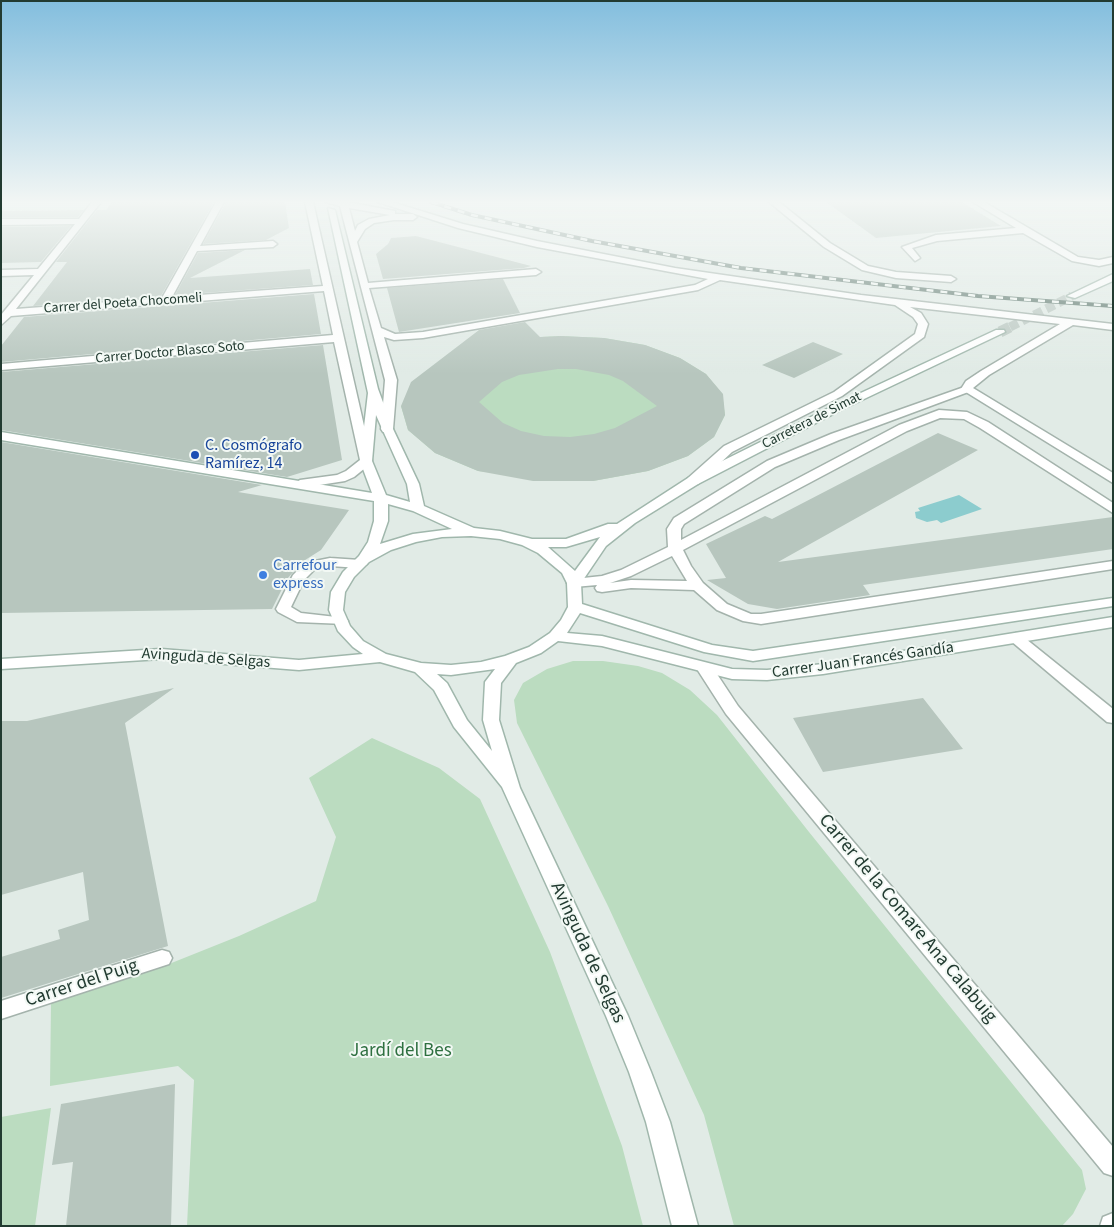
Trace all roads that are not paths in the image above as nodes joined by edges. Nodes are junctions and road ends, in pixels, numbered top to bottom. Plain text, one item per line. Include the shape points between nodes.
1 (52, 259) edge
2 (187, 259) edge
3 (322, 259) edge
4 (342, 259) edge
5 (358, 259) edge
6 (612, 259) edge
7 (850, 259) edge
8 (1077, 259) edge
9 (1113, 260) edge
10 (42, 272) junction
11 (536, 272) dead end
12 (1, 273) edge
13 (1113, 277) edge
14 (717, 278) junction
15 (951, 279) dead end
16 (364, 286) junction
17 (328, 288) junction
18 (1072, 296) tunnel mouth
19 (165, 301) junction
20 (894, 302) junction
21 (8, 313) junction
22 (1, 322) edge
23 (1071, 322) junction
24 (1113, 327) edge
25 (376, 330) junction
26 (1000, 332) tunnel mouth
27 (339, 338) junction
28 (1, 367) edge
29 (967, 388) junction
30 (372, 389) junction
31 (387, 429) junction
32 (1, 436) edge
33 (366, 461) junction
34 (1113, 479) edge
35 (693, 481) junction
36 (300, 484) junction
37 (381, 498) junction
38 (418, 508) junction
39 (1113, 509) edge
40 (630, 520) junction
41 (471, 532) junction
42 (527, 542) junction
43 (675, 549) junction
44 (362, 561) junction
45 (1113, 565) edge
46 (698, 586) junction
47 (575, 594) junction
48 (1113, 602) edge
49 (340, 621) junction
50 (1113, 622) edge
51 (555, 636) junction
52 (1016, 638) junction
53 (380, 657) junction
54 (510, 660) junction
55 (1, 664) edge
56 (420, 668) junction
57 (705, 669) junction
58 (1113, 718) edge
59 (511, 788) junction
60 (162, 958) dead end
61 (1, 1010) edge
62 (1113, 1165) edge
63 (685, 1226) edge

1 - 10 street
2 - 19 street
3 - 17 street
4 - 30 street
5 - 16 street
6 - 14 street
7 - 15 street via 865,268 896,275
8 - 9 street via 1099,263
10 - 12 street
10 - 21 street
11 - 16 street
13 - 18 street
14 - 20 street
14 - 25 street via 698,287 423,335 394,337
16 - 25 street
17 - 19 street, Carrer del Poeta Chocomeli
17 - 27 street
19 - 21 street, Carrer del Poeta Chocomeli
20 - 23 street
20 - 35 street via 917,315 923,324 920,334 838,394 728,449
21 - 22 street
23 - 24 street
23 - 29 street via 985,373
25 - 31 street via 391,380
26 - 35 street, Carretera de Simat via 839,407
27 - 28 street, Carrer Doctor Blasco Soto
27 - 33 street
29 - 34 street
29 - 43 street via 772,464 679,521 673,534
30 - 31 street
30 - 33 street
31 - 38 street via 413,484
32 - 36 street
33 - 36 street via 340,478
33 - 37 street
35 - 40 street, Carretera de Simat
36 - 37 street
37 - 38 street
37 - 44 street via 379,533
38 - 41 street
39 - 43 street via 967,416 939,414 903,428
40 - 42 street, Carretera de Simat via 584,539
40 - 47 street, Carretera de Simat via 600,543
41 - 42 street
41 - 44 street via 413,538 386,547
42 - 47 street via 557,560 568,571
43 - 46 street
43 - 47 street
44 - 49 street via 338,592 336,610
44 - 49 street via 310,566 298,578 283,610 297,617
45 - 46 street via 761,619 748,618 722,608
46 - 47 street via 631,584
47 - 48 street, Carrer Juan Francés Gandía via 710,649 753,656
47 - 51 street, Carretera de Simat via 568,622
49 - 53 street via 342,628 358,644
50 - 52 street, Carrer Juan Francés Gandía
51 - 54 street, Carretera de Simat via 535,650
51 - 57 street, Carrer Juan Francés Gandía via 602,641
52 - 57 street, Carrer Juan Francés Gandía via 798,672 753,675
52 - 58 street
53 - 55 street, Avinguda de Selgas via 299,665 161,654
53 - 56 street, Carretera de Simat
54 - 56 street, Carretera de Simat via 451,670
54 - 59 street, Avinguda de Selgas via 493,682 491,720
56 - 59 street, Avinguda de Selgas via 441,688 460,723
57 - 62 street, Carrer de la Comare Ana Calabuig via 732,710
59 - 63 street, Avinguda de Selgas via 617,1016 658,1122
60 - 61 street, Carrer del Puig

